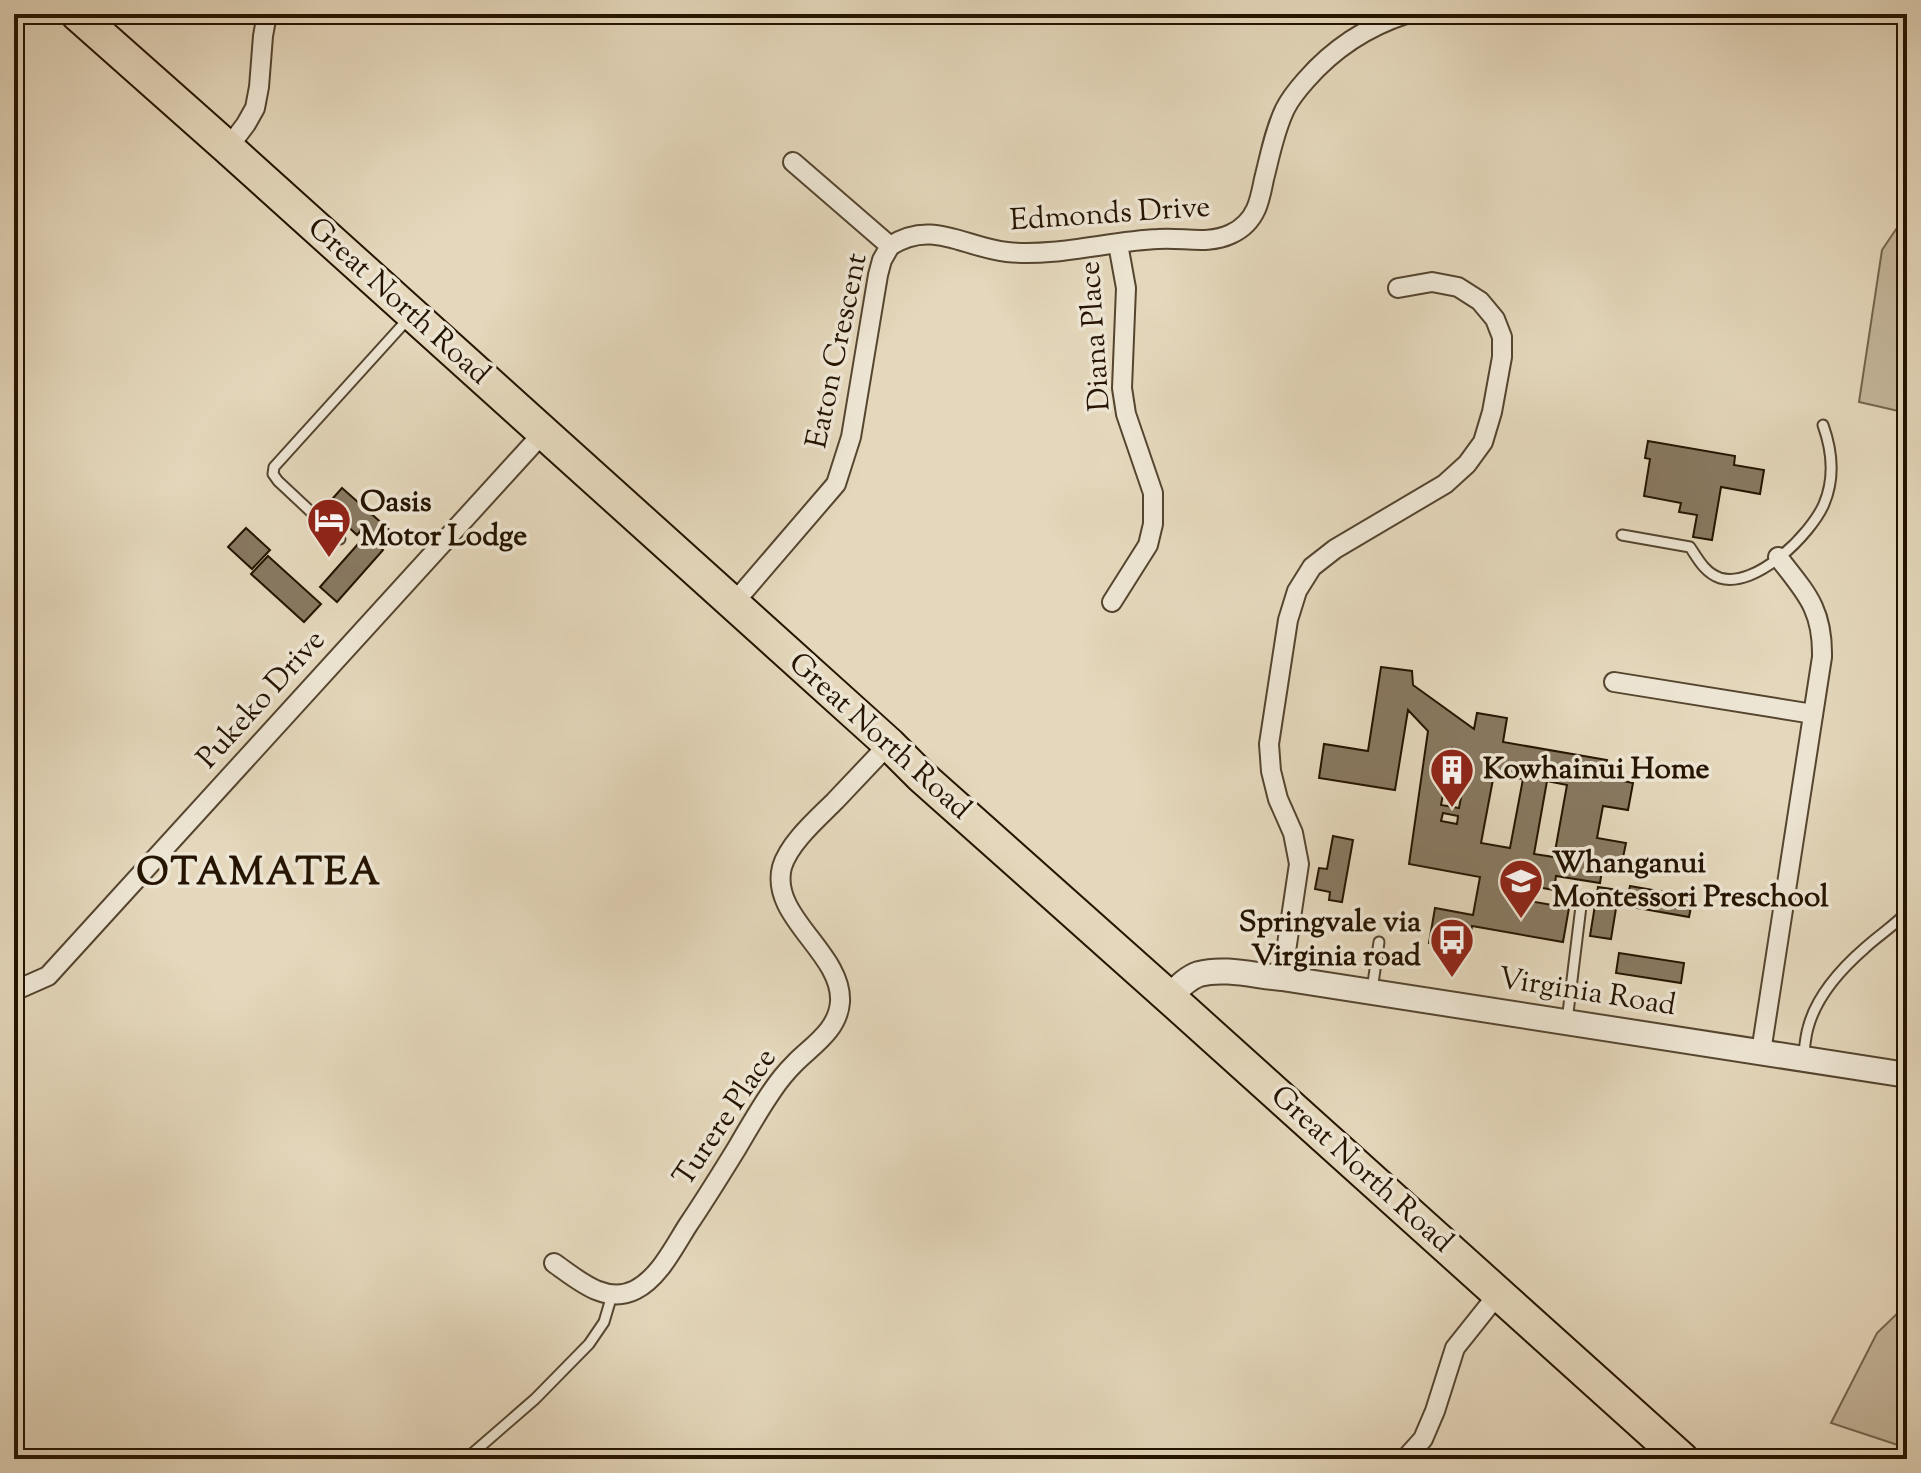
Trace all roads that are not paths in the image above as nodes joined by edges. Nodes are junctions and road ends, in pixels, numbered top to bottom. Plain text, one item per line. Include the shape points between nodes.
1 (77, 14) edge
2 (267, 14) edge
3 (1406, 14) edge
4 (228, 148) junction
5 (793, 162) dead end
6 (1118, 244) junction
7 (890, 246) junction
8 (1398, 288) dead end
9 (412, 314) junction
10 (1823, 425) dead end
11 (543, 433) junction
12 (1622, 535) dead end
13 (340, 539) dead end
14 (1778, 557) junction
15 (1112, 602) dead end
16 (733, 604) junction
17 (1614, 682) dead end
18 (1813, 714) junction
19 (889, 744) junction
20 (1582, 898) dead end
21 (1907, 912) edge
22 (1379, 942) dead end
23 (1282, 978) junction
24 (14, 991) edge
25 (1372, 992) junction
26 (1169, 997) junction
27 (1567, 1022) junction
28 (1761, 1052) junction
29 (1803, 1058) junction
30 (1907, 1075) edge
31 (554, 1263) dead end
32 (1498, 1294) junction
33 (612, 1295) junction
34 (466, 1459) edge
35 (1405, 1459) edge
36 (1682, 1459) edge

1 - 4 highway, Great North Road
2 - 4 street via 255,108
3 - 6 street, Edmonds Drive via 1350,40 1301,85 1276,131 1257,208 1245,225 1216,239
4 - 9 highway, Great North Road
5 - 7 street, Eaton Crescent
6 - 7 street, Edmonds Drive via 1007,252 932,233
6 - 15 street, Diana Place via 1126,288 1122,388 1153,493 1153,524 1148,545
7 - 16 street, Eaton Crescent via 878,275 851,437 836,484
8 - 23 street via 1432,282 1458,287 1480,301 1495,319 1502,357 1483,442 1467,464 1445,484 1335,549 1312,567 1297,591 1269,744 1278,799 1299,864
9 - 11 highway, Great North Road
9 - 13 lane via 274,467 278,481
10 - 14 lane via 1831,462 1824,504 1796,544
11 - 16 highway, Great North Road
11 - 24 street, Pukeko Drive via 48,976
12 - 14 lane via 1690,547 1701,564 1721,578 1752,575
14 - 18 street via 1819,619 1822,657
16 - 19 highway, Great North Road
17 - 18 street
18 - 28 street
19 - 26 highway, Great North Road
19 - 33 street, Turere Place via 808,828 782,866 781,886 788,905 837,981 837,1017 771,1092 655,1273 633,1291
20 - 27 lane
21 - 29 lane via 1865,947 1821,999 1808,1026
22 - 25 lane
23 - 25 street, Virginia Road
23 - 26 street, Virginia Road via 1199,974
25 - 27 street, Virginia Road
26 - 32 highway, Great North Road
27 - 28 street, Virginia Road
28 - 29 street, Virginia Road
29 - 30 street, Virginia Road
31 - 33 street via 584,1285
32 - 35 street via 1455,1348 1423,1439
32 - 36 highway, Great North Road
33 - 34 lane via 604,1322 589,1344

